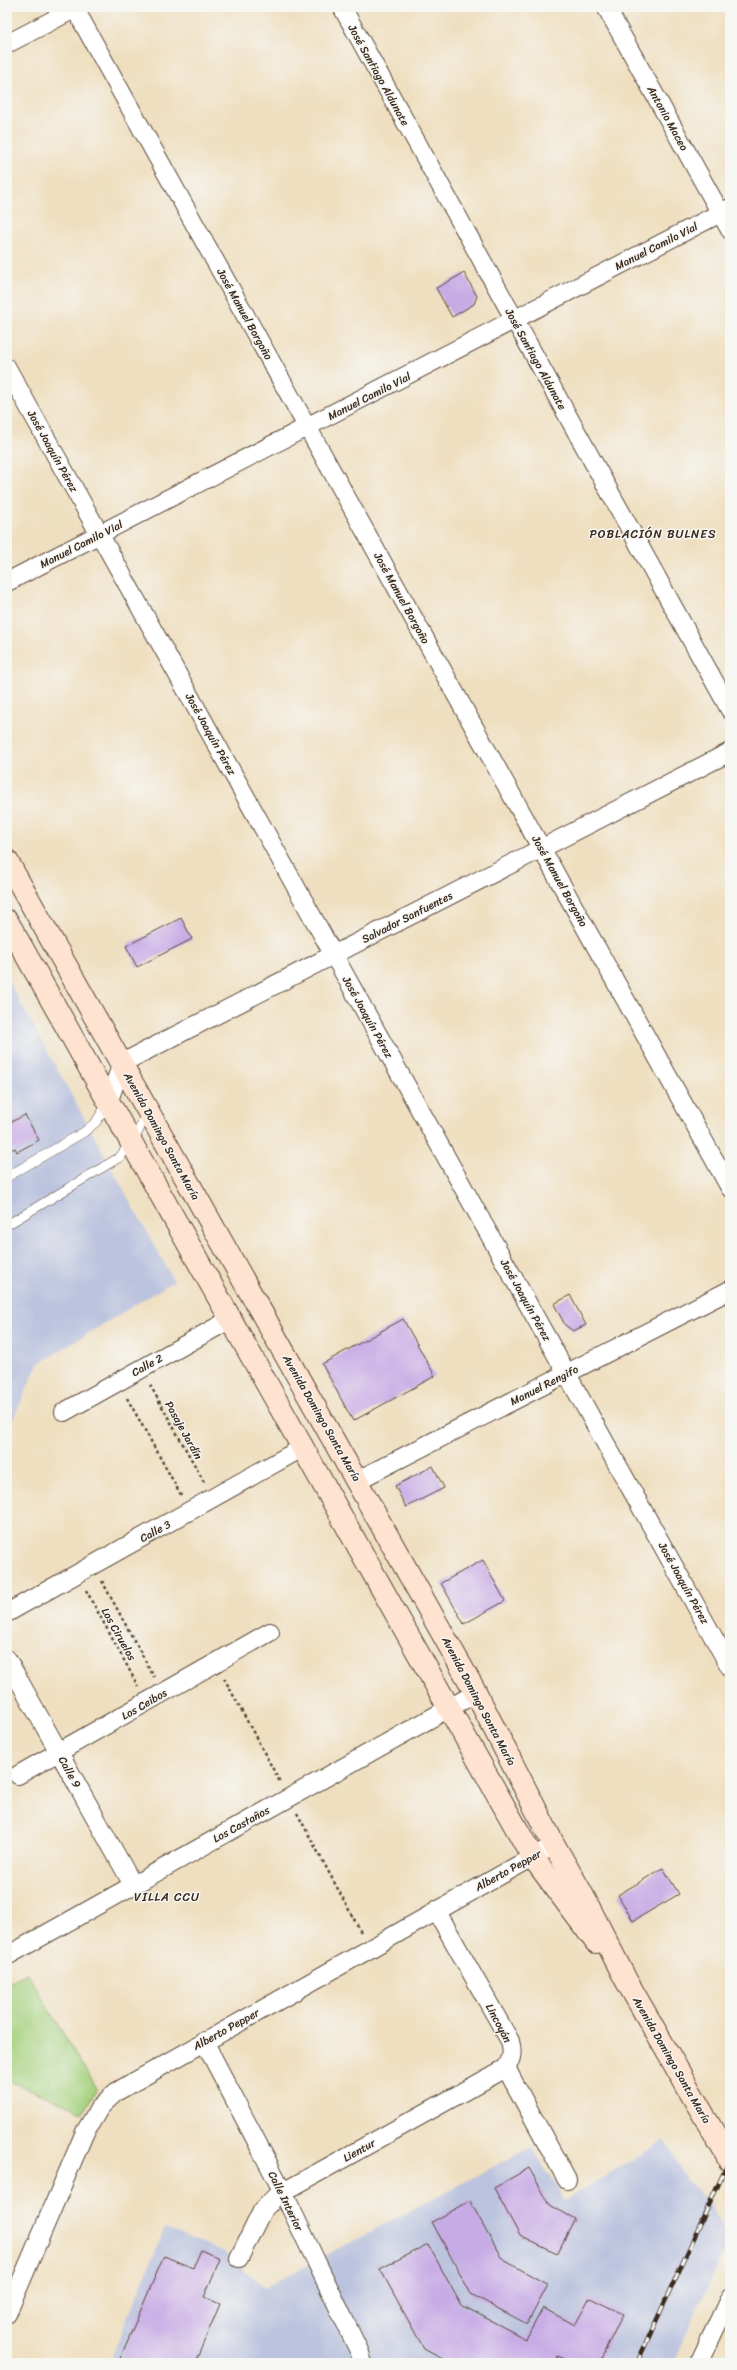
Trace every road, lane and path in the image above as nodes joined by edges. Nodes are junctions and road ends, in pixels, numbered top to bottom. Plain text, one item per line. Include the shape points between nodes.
1 (75, 7) edge
2 (342, 7) edge
3 (606, 7) edge
4 (7, 44) edge
5 (725, 211) edge
6 (730, 230) edge
7 (514, 320) junction
8 (7, 368) edge
9 (308, 427) junction
10 (100, 534) junction
11 (7, 582) edge
12 (730, 710) edge
13 (730, 752) edge
14 (542, 848) junction
15 (7, 861) edge
16 (7, 921) edge
17 (333, 954) junction
18 (122, 1063) junction
19 (108, 1103) junction
20 (146, 1109) junction
21 (130, 1143) junction
22 (7, 1177) edge
23 (730, 1188) edge
24 (7, 1225) edge
25 (730, 1290) edge
26 (231, 1319) junction
27 (142, 1369) junction
28 (566, 1374) junction
29 (118, 1382) junction
30 (64, 1412) dead end
31 (302, 1448) junction
32 (358, 1480) junction
33 (213, 1498) junction
34 (190, 1511) junction
35 (94, 1565) junction
36 (77, 1574) junction
37 (7, 1613) edge
38 (270, 1632) dead end
39 (7, 1659) edge
40 (730, 1667) edge
41 (476, 1693) junction
42 (155, 1698) junction
43 (449, 1708) junction
44 (59, 1752) junction
45 (18, 1775) dead end
46 (554, 1845) junction
47 (532, 1856) junction
48 (133, 1885) junction
49 (436, 1910) junction
50 (7, 1956) edge
51 (626, 1980) junction
52 (204, 2041) junction
53 (506, 2068) junction
54 (730, 2161) edge
55 (567, 2180) dead end
56 (283, 2192) junction
57 (239, 2258) dead end
58 (730, 2296) edge
59 (7, 2314) edge
60 (363, 2363) edge
61 (699, 2363) edge

1 - 4 street
1 - 9 street, José Manuel Borgoño
2 - 7 street, José Santiago Aldunate
3 - 5 street, Antonio Maceo
5 - 6 street, Antonio Maceo
5 - 7 street, Manuel Camilo Vial
7 - 9 street, Manuel Camilo Vial
7 - 12 street, José Santiago Aldunate
8 - 10 street, José Joaquín Pérez
9 - 10 street, Manuel Camilo Vial
9 - 14 street, José Manuel Borgoño
10 - 11 street, Manuel Camilo Vial
10 - 17 street, José Joaquín Pérez
13 - 14 street, Salvador Sanfuentes
14 - 17 street, Salvador Sanfuentes
14 - 23 street, José Manuel Borgoño
15 - 18 main road, Avenida Domingo Santa María
16 - 19 main road, Avenida Domingo Santa María
17 - 18 street, Salvador Sanfuentes
17 - 28 street, José Joaquín Pérez
18 - 19 street
18 - 20 main road, Avenida Domingo Santa María
19 - 21 main road, Avenida Domingo Santa María
19 - 22 lane via 96,1122 84,1132
20 - 21 lane via 144,1121
20 - 32 main road, Avenida Domingo Santa María
21 - 24 lane via 113,1162
21 - 26 main road, Avenida Domingo Santa María
25 - 28 street, Manuel Rengifo
26 - 27 street, Calle 2
26 - 31 main road, Avenida Domingo Santa María
27 - 29 street, Calle 2
27 - 33 path, Pasaje Jardín
28 - 32 street, Manuel Rengifo
28 - 40 street, José Joaquín Pérez
29 - 30 street, Calle 2
29 - 34 path
31 - 33 street, Calle 3
31 - 43 main road, Avenida Domingo Santa María
32 - 41 main road, Avenida Domingo Santa María
33 - 34 street, Calle 3
34 - 35 street, Calle 3
35 - 36 street, Calle 3
35 - 42 path, Los Ciruelos
36 - 37 street, Calle 3
36 - 42 path, Los Ciruelos
38 - 42 street, Los Ceibos
39 - 44 street, Calle 9
41 - 43 street, Los Castaños
41 - 46 main road, Avenida Domingo Santa María
42 - 44 street, Los Ceibos
43 - 47 main road, Avenida Domingo Santa María
43 - 48 street, Los Castaños
44 - 45 street, Los Ceibos
44 - 48 street, Calle 9
46 - 47 street, Alberto Pepper
46 - 51 main road, Avenida Domingo Santa María
47 - 49 street, Alberto Pepper
47 - 51 main road, Avenida Domingo Santa María
48 - 50 street, Los Castaños
49 - 52 street, Alberto Pepper
49 - 53 street, Lincoyán via 510,2041 512,2056
51 - 54 main road, Avenida Domingo Santa María
52 - 56 street, Calle Interior
52 - 59 street, Alberto Pepper via 125,2085 100,2107 85,2132
53 - 55 street
53 - 56 street, Lientur
56 - 57 street, Lientur via 265,2206
56 - 60 street, Calle Interior
58 - 61 street

